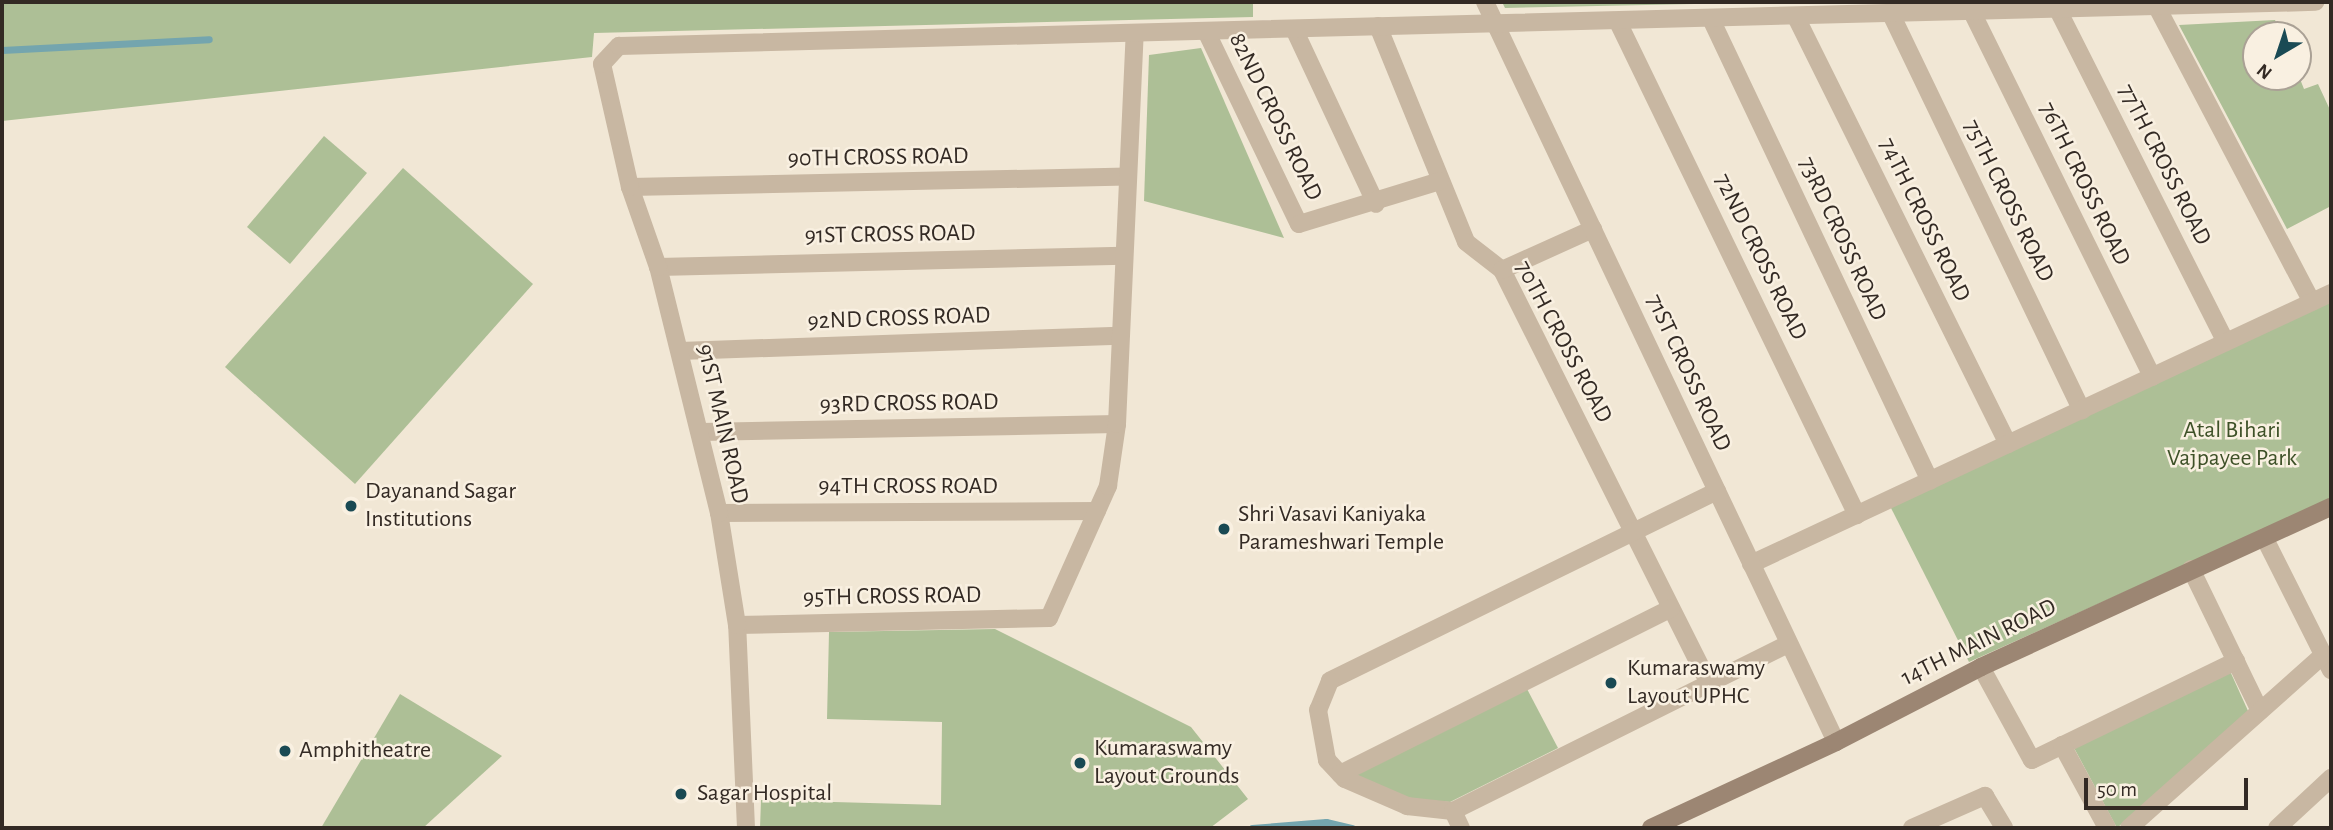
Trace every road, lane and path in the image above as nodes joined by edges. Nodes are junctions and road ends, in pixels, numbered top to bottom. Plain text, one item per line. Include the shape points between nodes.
1 (1485, 2) edge
2 (2315, 2) edge
3 (2252, 4) edge
4 (2157, 7) junction
5 (2058, 10) junction
6 (1972, 12) junction
7 (1891, 14) junction
8 (1796, 17) junction
9 (1711, 19) junction
10 (1618, 22) junction
11 (1497, 25) junction
12 (1378, 26) junction
13 (1294, 29) junction
14 (1206, 31) junction
15 (1135, 33) junction
16 (1127, 177) junction
17 (1440, 181) junction
18 (630, 187) junction
19 (1376, 204) junction
20 (1593, 229) junction
21 (1123, 256) junction
22 (658, 267) junction
23 (1502, 270) junction
24 (2331, 293) edge
25 (2312, 302) junction
26 (1119, 336) junction
27 (2226, 342) junction
28 (680, 351) junction
29 (2152, 377) junction
30 (2082, 410) junction
31 (1117, 424) junction
32 (701, 432) junction
33 (2008, 444) junction
34 (1930, 481) junction
35 (1717, 491) junction
36 (2331, 507) edge
37 (1097, 510) junction
38 (719, 513) junction
39 (1857, 515) junction
40 (1634, 535) junction
41 (2264, 537) junction
42 (1751, 564) junction
43 (2191, 569) junction
44 (1671, 608) junction
45 (737, 625) junction
46 (1788, 644) junction
47 (2236, 661) junction
48 (2327, 662) edge
49 (1981, 667) junction
50 (1709, 683) junction
51 (2260, 711) junction
52 (1836, 742) junction
53 (2062, 745) junction
54 (1340, 774) junction
55 (2331, 778) edge
56 (1453, 811) junction
57 (1679, 823) edge
58 (746, 828) edge
59 (1461, 828) edge
60 (1651, 828) edge
61 (1912, 828) edge
62 (2004, 828) edge
63 (2107, 828) edge
64 (2129, 828) edge
65 (2277, 828) edge

1 - 11 street, 71ST CROSS ROAD
2 - 3 street
3 - 4 street
4 - 5 street
4 - 25 street
5 - 6 street
5 - 27 street, 77TH CROSS ROAD
6 - 7 street
6 - 29 street, 76TH CROSS ROAD
7 - 8 street
7 - 30 street, 75TH CROSS ROAD
8 - 9 street
8 - 33 street, 74TH CROSS ROAD
9 - 10 street
9 - 34 street, 73RD CROSS ROAD
10 - 11 street
10 - 39 street, 72ND CROSS ROAD
11 - 12 street
11 - 20 street, 71ST CROSS ROAD
12 - 13 street
12 - 17 street, 70TH CROSS ROAD
13 - 14 street
13 - 19 street
14 - 15 street
14 - 19 street, 82ND CROSS ROAD via 1300,224
15 - 16 street
15 - 18 street, 91ST MAIN ROAD via 619,46 603,64
16 - 18 street, 90TH CROSS ROAD
16 - 21 street
17 - 19 street
17 - 23 street, 70TH CROSS ROAD via 1466,242
18 - 22 street, 91ST MAIN ROAD
20 - 23 street
20 - 35 street, 71ST CROSS ROAD
21 - 22 street, 91ST CROSS ROAD
21 - 26 street
22 - 28 street, 91ST MAIN ROAD
23 - 40 street, 70TH CROSS ROAD
24 - 25 street
25 - 27 street
26 - 28 street, 92ND CROSS ROAD
26 - 31 street
27 - 29 street
28 - 32 street, 91ST MAIN ROAD
29 - 30 street
30 - 33 street
31 - 32 street, 93RD CROSS ROAD
31 - 37 street via 1108,486
32 - 38 street, 91ST MAIN ROAD
33 - 34 street
34 - 39 street
35 - 40 street
35 - 42 street, 71ST CROSS ROAD
36 - 41 main road, 14TH MAIN ROAD
37 - 38 street, 94TH CROSS ROAD
37 - 45 street, 95TH CROSS ROAD via 1049,618
38 - 45 street, 91ST MAIN ROAD
39 - 42 street
40 - 44 street, 70TH CROSS ROAD
40 - 54 street via 1330,681 1318,710 1327,760
41 - 43 main road, 14TH MAIN ROAD
41 - 48 street
42 - 46 street, 71ST CROSS ROAD
43 - 47 street
43 - 49 main road, 14TH MAIN ROAD
44 - 50 street, 70TH CROSS ROAD
44 - 54 street
45 - 58 street, 91ST MAIN ROAD
46 - 50 street
46 - 52 street, 71ST CROSS ROAD
47 - 51 street
47 - 53 street
48 - 51 street
49 - 52 main road, 14TH MAIN ROAD
49 - 53 street via 2032,760
50 - 56 street
51 - 64 street
52 - 57 main road, 14TH MAIN ROAD
53 - 63 street
54 - 56 street via 1407,806
55 - 65 street
56 - 59 street
57 - 60 main road, 14TH MAIN ROAD
61 - 62 street via 1985,796

